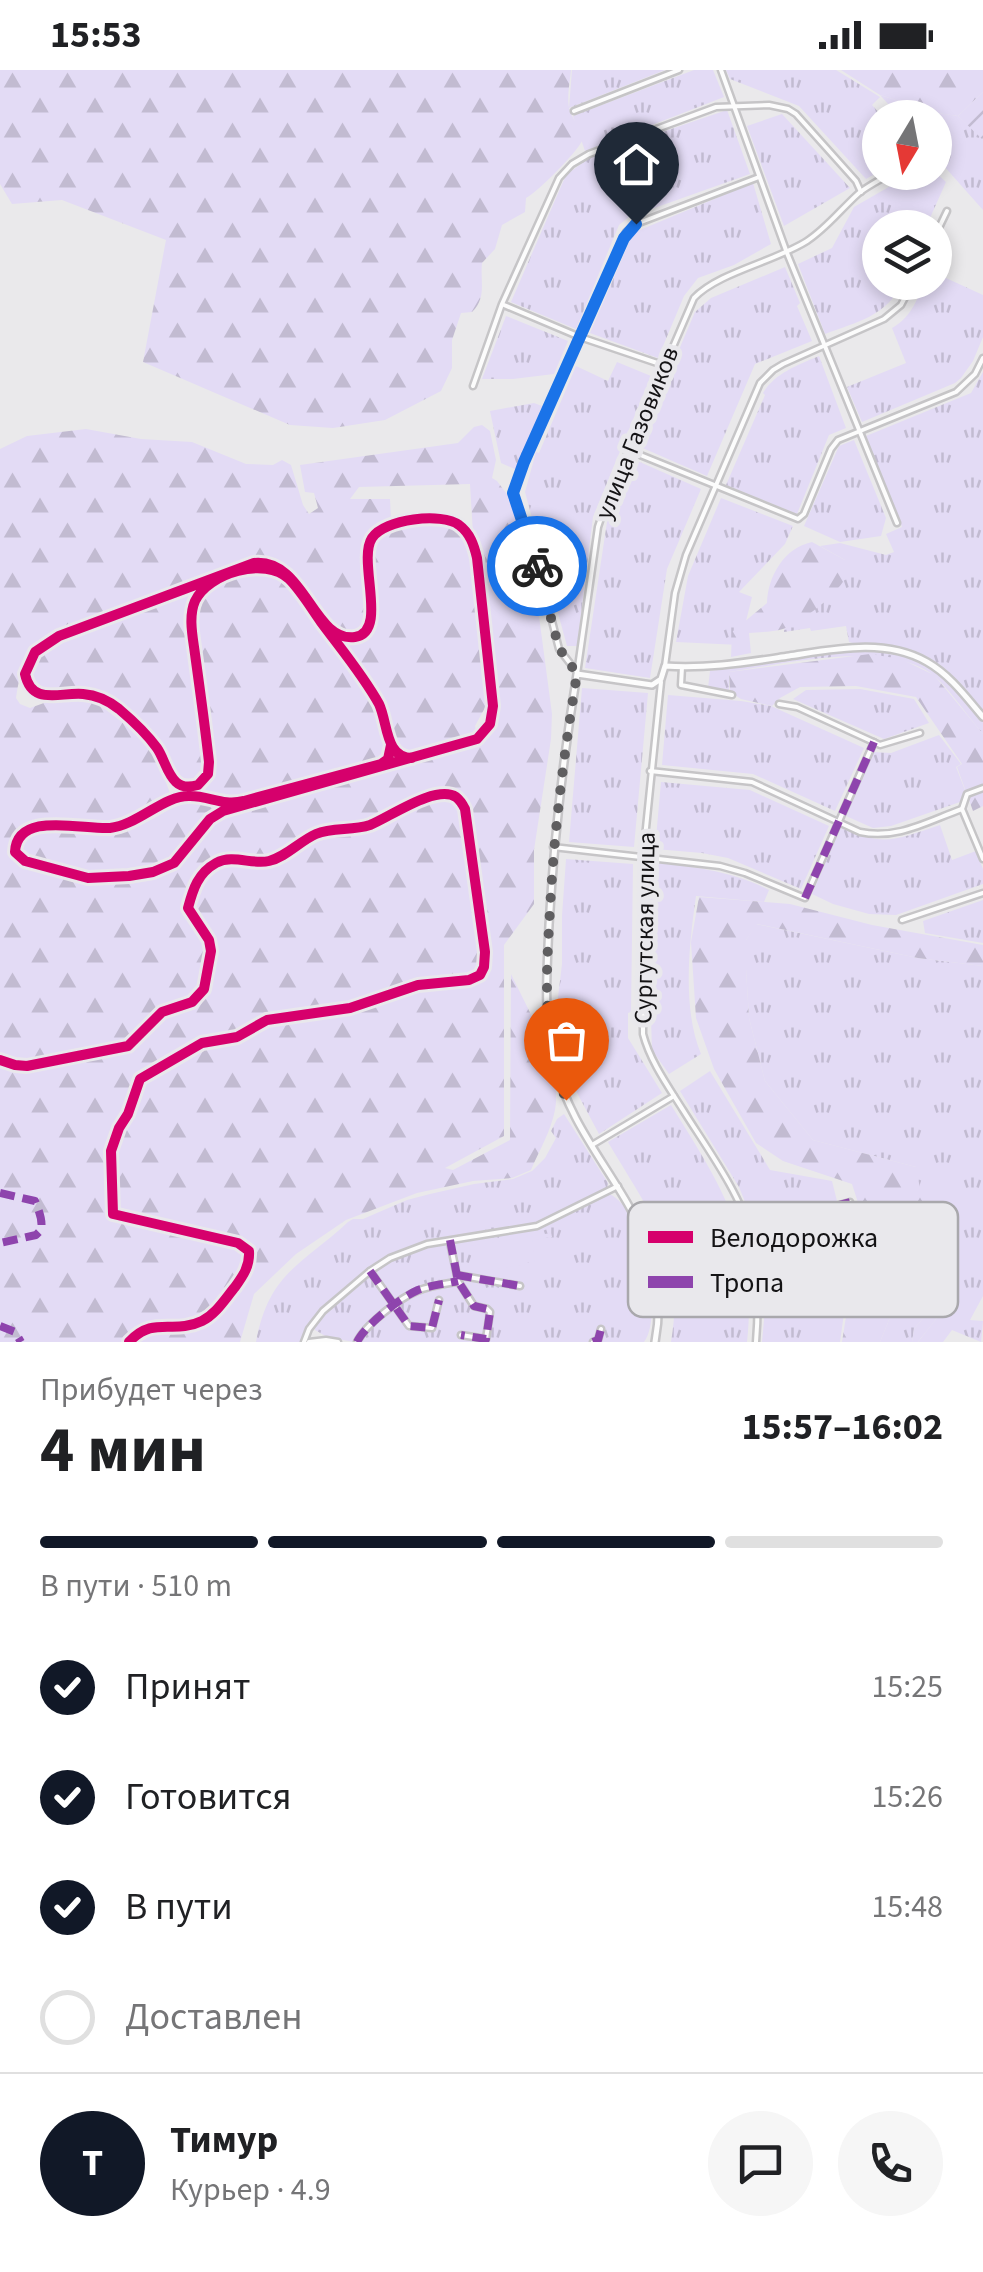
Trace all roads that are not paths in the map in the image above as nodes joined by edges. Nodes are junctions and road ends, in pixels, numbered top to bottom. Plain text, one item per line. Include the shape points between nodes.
1 (678, 70) edge
2 (721, 70) edge
3 (733, 106) junction
4 (574, 111) dead end
5 (759, 177) junction
6 (863, 190) edge
7 (860, 192) junction
8 (787, 252) junction
9 (903, 300) edge
10 (502, 304) junction
11 (580, 336) junction
12 (823, 345) junction
13 (983, 358) edge
14 (664, 365) junction
15 (473, 386) dead end
16 (859, 431) junction
17 (628, 450) junction
18 (714, 487) junction
19 (897, 523) dead end
20 (665, 666) junction
21 (682, 667) junction
22 (577, 674) junction
23 (661, 679) junction
24 (732, 694) dead end
25 (779, 704) dead end
26 (983, 717) edge
27 (920, 734) dead end
28 (874, 742) junction
29 (650, 771) junction
30 (983, 788) edge
31 (962, 808) junction
32 (839, 822) junction
33 (553, 847) junction
34 (643, 857) junction
35 (983, 858) edge
36 (983, 894) edge
37 (902, 920) dead end
38 (674, 1096) junction
39 (592, 1145) junction
40 (618, 1186) junction
41 (738, 1202) edge
42 (628, 1203) edge
43 (450, 1240) junction
44 (370, 1271) junction
45 (457, 1278) junction
46 (520, 1286) dead end
47 (439, 1300) dead end
48 (394, 1306) junction
49 (657, 1317) edge
50 (758, 1317) edge
51 (312, 1324) junction
52 (601, 1329) dead end
53 (315, 1334) junction
54 (461, 1336) dead end
55 (308, 1340) edge
56 (326, 1340) edge
57 (338, 1342) edge
58 (358, 1342) edge
59 (593, 1342) edge
60 (655, 1342) edge
61 (756, 1342) edge

1 - 4 street
2 - 3 street
3 - 5 street
3 - 7 street via 768,105 796,114
3 - 10 street via 572,164 559,178
5 - 8 street
5 - 11 street via 631,228
6 - 7 street, улица Газовиков
7 - 8 street, улица Газовиков via 832,222
8 - 12 street
8 - 14 street, улица Газовиков via 700,291
9 - 12 street, Сургутская улица via 884,320
10 - 11 street
10 - 15 street
11 - 14 street
11 - 22 street via 513,493 559,648
12 - 16 street
12 - 18 street, Сургутская улица via 760,383
13 - 16 street via 956,392
14 - 17 street, улица Газовиков
16 - 18 street via 834,445 800,518
16 - 19 street
17 - 18 street
17 - 22 street, улица Газовиков via 598,527
18 - 20 street, Сургутская улица via 680,573
20 - 21 street
20 - 23 street, Сургутская улица
21 - 24 street via 681,684
21 - 26 street via 883,648 927,662
22 - 23 street via 647,684
22 - 33 street, улица Газовиков
23 - 29 street, Сургутская улица
25 - 28 street
27 - 28 street
28 - 32 street
29 - 32 street via 752,782
29 - 34 street, Сургутская улица
30 - 31 street via 967,794
31 - 32 street via 886,836
31 - 35 street
32 - 34 street via 805,898 732,868
33 - 34 street
33 - 39 street, улица Газовиков via 547,1025 562,1087
34 - 38 street, Сургутская улица via 643,1034
36 - 37 street
38 - 39 street
38 - 41 street, Сургутская улица
39 - 40 street, улица Газовиков
40 - 42 street, улица Газовиков
40 - 43 street via 537,1226
43 - 44 street via 406,1250
43 - 45 street
44 - 48 street
44 - 51 street
45 - 46 street
45 - 48 street
45 - 54 street via 474,1306 490,1314 486,1339
47 - 48 street via 430,1329 409,1326
48 - 58 street
49 - 60 street, улица Газовиков
50 - 61 street, Сургутская улица
51 - 53 street
51 - 55 street
52 - 59 street
53 - 55 street
53 - 56 street
55 - 56 street
56 - 57 street

